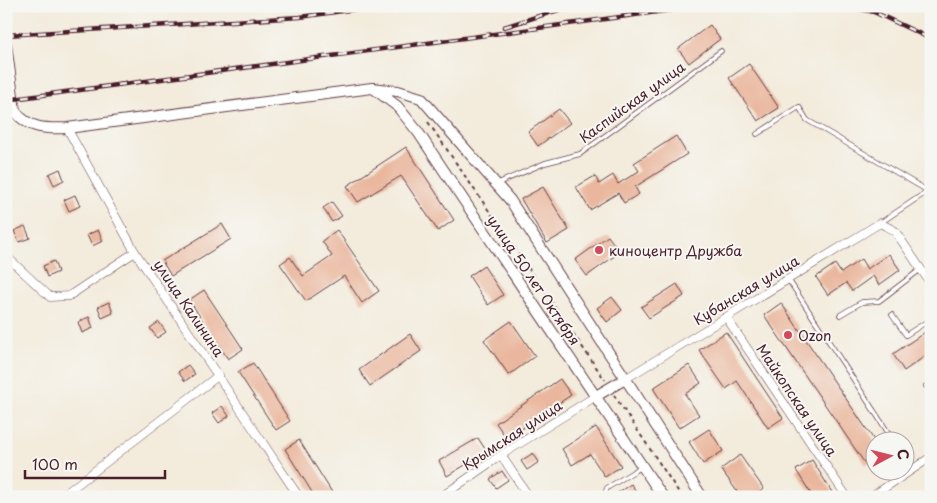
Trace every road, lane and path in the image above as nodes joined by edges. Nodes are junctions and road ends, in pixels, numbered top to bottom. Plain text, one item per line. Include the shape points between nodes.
1 (6, 44) edge
2 (721, 51) dead end
3 (372, 88) junction
4 (11, 111) edge
5 (427, 120) dead end
6 (67, 128) junction
7 (757, 134) dead end
8 (496, 184) junction
9 (880, 223) junction
10 (135, 252) junction
11 (6, 256) edge
12 (921, 269) junction
13 (788, 279) junction
14 (931, 284) edge
15 (892, 315) dead end
16 (726, 316) junction
17 (840, 316) dead end
18 (931, 319) edge
19 (219, 374) junction
20 (624, 378) junction
21 (610, 388) junction
22 (596, 396) junction
23 (886, 430) edge
24 (501, 455) junction
25 (931, 457) edge
26 (642, 466) junction
27 (914, 468) edge
28 (896, 480) edge
29 (61, 497) edge
30 (300, 497) edge
31 (442, 497) edge
32 (529, 497) edge
33 (604, 497) edge
34 (663, 497) edge
35 (682, 497) edge
36 (702, 497) edge
37 (847, 497) edge
38 (871, 497) edge

1 - 4 street
2 - 8 lane, Каспийская улица via 580,154 544,163
3 - 6 street
3 - 8 street, улица 50 лет Октября via 421,98
3 - 22 street, улица 50 лет Октября via 397,106 418,132
4 - 6 street via 32,125 46,129
5 - 21 path
6 - 10 street, улица Калинина
7 - 9 lane via 799,107 807,120 928,191
8 - 20 street, улица 50 лет Октября via 510,200
9 - 12 street via 895,231
9 - 13 street, Кубанская улица
10 - 11 street via 69,296 50,297
10 - 19 street, улица Калинина
12 - 14 street
12 - 17 lane via 878,301 862,302
13 - 16 street, Кубанская улица
13 - 23 lane
15 - 18 lane via 906,335
16 - 20 street, Кубанская улица
16 - 37 street, Майкопская улица
19 - 29 street
19 - 30 street, улица Калинина
20 - 21 street
20 - 36 street, улица 50 лет Октября
21 - 22 street
21 - 35 path
22 - 24 street, Крымская улица
22 - 26 street, улица 50 лет Октября
24 - 31 street, Крымская улица
24 - 32 street
25 - 27 street
26 - 33 lane via 607,488
26 - 34 street, улица 50 лет Октября
28 - 38 street

